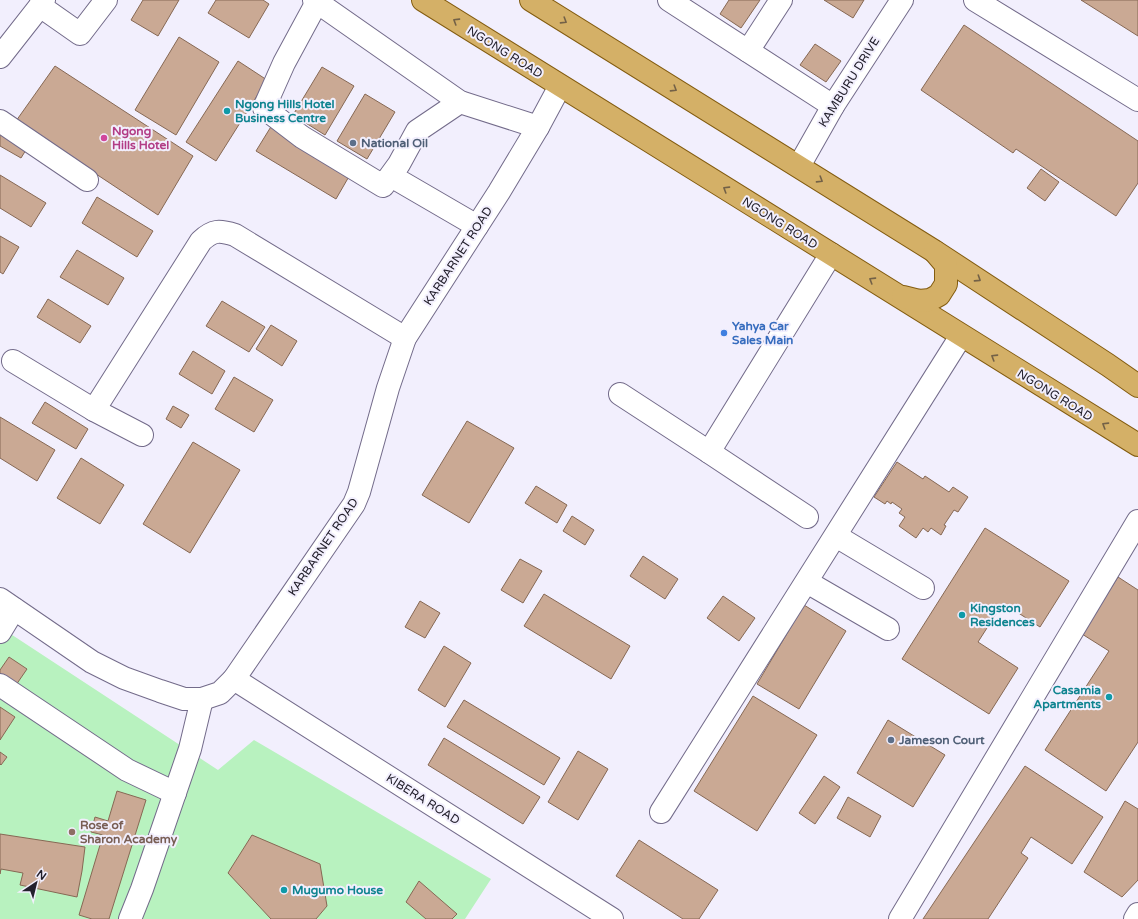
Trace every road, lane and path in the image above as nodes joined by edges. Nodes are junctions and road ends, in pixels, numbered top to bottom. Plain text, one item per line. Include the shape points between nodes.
1 (106, 0) edge
2 (423, 0) edge
3 (531, 0) edge
4 (669, 0) edge
5 (781, 0) edge
6 (902, 0) edge
7 (975, 0) edge
8 (316, 1) edge
9 (42, 3) edge
10 (748, 51) junction
11 (0, 57) edge
12 (560, 86) junction
13 (1138, 100) edge
14 (460, 102) junction
15 (833, 106) junction
16 (0, 121) edge
17 (538, 127) junction
18 (799, 166) junction
19 (391, 176) junction
20 (87, 180) dead end
21 (477, 226) junction
22 (934, 251) junction
23 (831, 254) junction
24 (898, 296) junction
25 (962, 336) junction
26 (406, 338) junction
27 (13, 361) dead end
28 (1138, 386) edge
29 (620, 394) dead end
30 (94, 410) junction
31 (142, 435) dead end
32 (1138, 445) edge
33 (710, 452) junction
34 (807, 516) dead end
35 (1138, 521) edge
36 (836, 536) junction
37 (806, 582) junction
38 (923, 588) dead end
39 (7, 604) edge
40 (888, 629) dead end
41 (0, 632) edge
42 (234, 678) junction
43 (0, 685) edge
44 (202, 699) junction
45 (175, 793) junction
46 (661, 812) dead end
47 (1138, 914) edge
48 (130, 919) edge
49 (612, 919) edge
50 (900, 919) edge
51 (1135, 919) edge

1 - 9 street via 80,34
12 -> 2 main road, NGONG ROAD
3 -> 18 main road
4 - 10 street
5 - 10 street
6 - 15 street, KAMBURU DRIVE
7 - 13 street
8 - 14 street
8 - 19 street via 264,108 302,137 383,186
9 - 11 street
10 - 15 street
12 - 17 street, KARBARNET ROAD
23 -> 12 main road, NGONG ROAD
14 - 17 street
14 - 19 street via 417,131
15 - 18 street, KAMBURU DRIVE
16 - 20 street
17 - 21 street, KARBARNET ROAD
18 -> 22 main road
19 - 21 street
21 - 26 street, KARBARNET ROAD
22 - 24 main road via 946,265 946,284 939,295 930,300 919,301
22 -> 28 main road
24 -> 23 main road, NGONG ROAD
23 - 33 street
24 - 25 main road, NGONG ROAD
32 -> 25 main road, NGONG ROAD
25 - 36 street
26 - 30 street via 235,235 223,232 210,233 201,241
26 - 42 street, KARBARNET ROAD via 388,388 354,504
27 - 30 street
29 - 33 street
30 - 31 street
33 - 34 street
35 - 50 street
36 - 37 street
36 - 38 street
37 - 40 street
37 - 46 street
39 - 41 street
39 - 44 street, KARBARNET ROAD via 92,662 124,678 184,699
42 - 44 street, KARBARNET ROAD via 220,693
42 - 49 street, KIBERA ROAD
43 - 45 street via 127,770
44 - 45 street via 190,749
45 - 48 street
47 - 51 street

